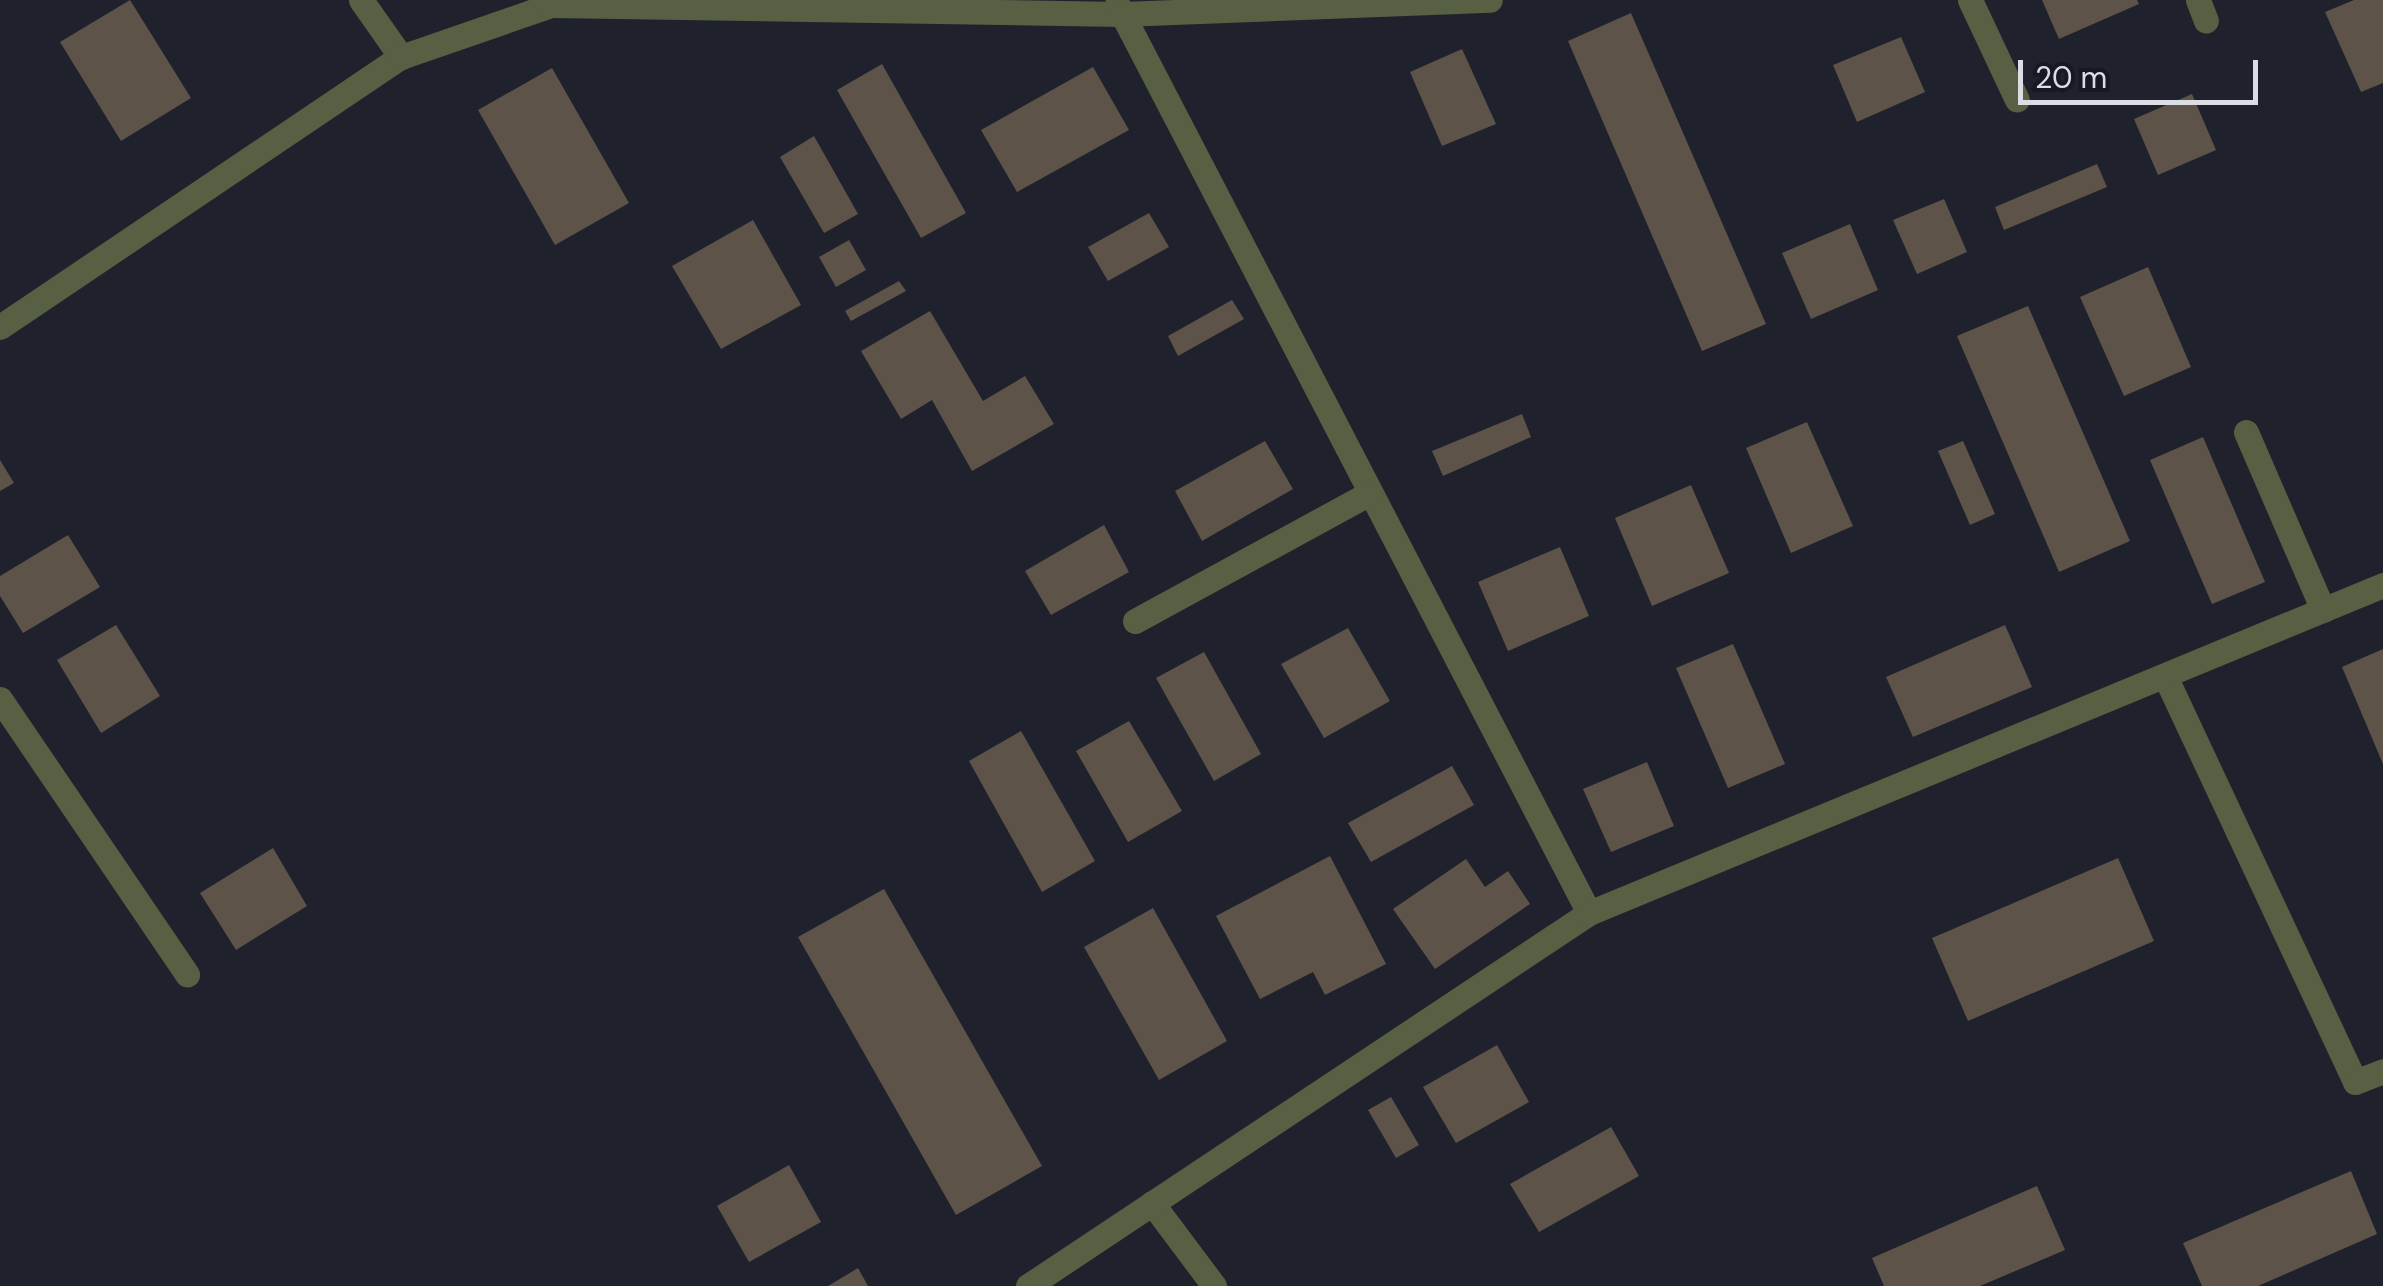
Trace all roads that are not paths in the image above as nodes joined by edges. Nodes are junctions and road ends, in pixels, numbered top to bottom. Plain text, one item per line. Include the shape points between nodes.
1 (361, 0) edge
2 (1490, 0) edge
3 (1970, 0) edge
4 (1118, 7) edge
5 (401, 57) junction
6 (2017, 100) dead end
7 (0, 327) edge
8 (2246, 432) dead end
9 (1370, 493) junction
10 (2383, 585) edge
11 (2323, 610) junction
12 (1136, 621) dead end
13 (2165, 676) junction
14 (0, 700) edge
15 (1589, 913) junction
16 (187, 974) dead end
17 (2383, 1071) edge
18 (1152, 1203) junction
19 (1028, 1286) edge
20 (1214, 1286) edge

1 - 5 street
2 - 4 street
3 - 6 street
4 - 5 street via 551,5
4 - 9 street
5 - 7 street
8 - 11 street
9 - 12 street
9 - 15 street
10 - 11 street
11 - 13 street
13 - 15 street
13 - 17 street via 2355,1082
14 - 16 street
15 - 18 street
18 - 19 street
18 - 20 street

